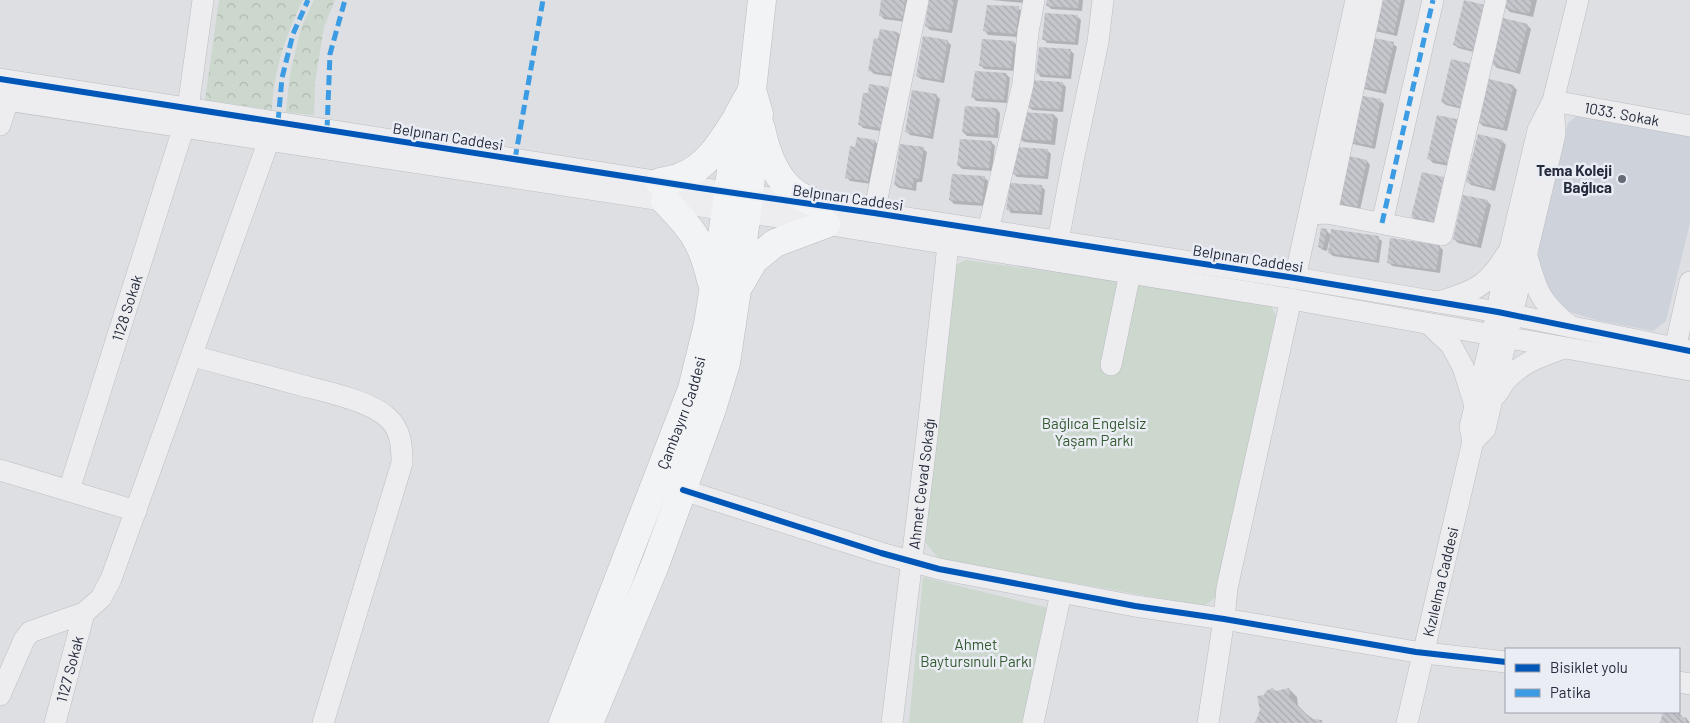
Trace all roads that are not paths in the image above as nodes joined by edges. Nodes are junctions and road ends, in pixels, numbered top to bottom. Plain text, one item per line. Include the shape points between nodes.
1 (204, 0) edge
2 (762, 0) edge
3 (918, 0) edge
4 (1034, 0) edge
5 (1103, 0) edge
6 (1356, 0) edge
7 (1372, 0) edge
8 (1432, 0) edge
9 (1496, 0) edge
10 (1578, 0) edge
11 (0, 79) edge
12 (4, 99) edge
13 (1553, 101) junction
14 (750, 106) junction
15 (186, 117) junction
16 (0, 125) edge
17 (1690, 126) edge
18 (269, 140) junction
19 (663, 191) junction
20 (737, 203) junction
21 (874, 213) junction
22 (1318, 214) junction
23 (823, 215) junction
24 (1382, 223) junction
25 (988, 231) junction
26 (1058, 241) junction
27 (948, 245) junction
28 (1518, 252) junction
29 (1130, 273) junction
30 (1295, 278) junction
31 (1690, 282) edge
32 (725, 290) junction
33 (1291, 298) junction
34 (1438, 302) junction
35 (1505, 314) junction
36 (1428, 324) junction
37 (1572, 328) junction
38 (1499, 337) junction
39 (1563, 348) junction
40 (1682, 350) edge
41 (193, 356) junction
42 (1111, 366) dead end
43 (1690, 370) edge
44 (1483, 405) junction
45 (0, 470) edge
46 (68, 490) junction
47 (683, 490) junction
48 (136, 510) junction
49 (912, 562) junction
50 (1061, 593) junction
51 (84, 613) junction
52 (1224, 619) junction
53 (1424, 652) junction
54 (1505, 662) edge
55 (0, 695) edge
56 (55, 723) edge
57 (323, 723) edge
58 (563, 723) edge
59 (589, 723) edge
60 (892, 723) edge
61 (1033, 723) edge
62 (1208, 723) edge
63 (1407, 723) edge

1 - 15 street, 1128 Sokak
2 - 14 main road, Çambayırı Caddesi
3 - 21 street
4 - 25 street via 1023,84
5 - 26 street via 1098,42
6 - 22 street
7 - 22 street
8 - 24 street
9 - 24 street via 1442,235
10 - 13 street, Kızılelma Caddesi
11 - 15 street, Belpınarı Caddesi
12 - 15 street, Belpınarı Caddesi
12 - 16 street
13 - 17 street, 1033. Sokak
13 - 28 street, Kızılelma Caddesi via 1538,130
14 - 19 main road via 705,162
14 - 20 main road, Çambayırı Caddesi
14 - 23 main road via 781,181
15 - 18 street, Belpınarı Caddesi
15 - 19 street, Belpınarı Caddesi
15 - 46 street, 1128 Sokak
18 - 19 street, Belpınarı Caddesi
18 - 41 street
19 - 20 street, Belpınarı Caddesi
19 - 32 main road via 701,244 707,264
20 - 23 street, Belpınarı Caddesi
20 - 32 main road, Çambayırı Caddesi
21 - 23 street, Belpınarı Caddesi
21 - 25 street, Belpınarı Caddesi
22 - 24 street
22 - 30 street
23 - 27 street, Belpınarı Caddesi
23 - 32 main road via 799,233 775,242
25 - 26 street, Belpınarı Caddesi
26 - 30 street, Belpınarı Caddesi
27 - 29 street, Belpınarı Caddesi
27 - 49 street, Ahmet Cevad Sokağı
28 - 34 street via 1483,284
28 - 35 street, Kızılelma Caddesi
28 - 37 street via 1541,298
29 - 33 street, Belpınarı Caddesi
29 - 42 street
30 - 34 street, Belpınarı Caddesi
31 - 40 street
32 - 47 main road, Çambayırı Caddesi via 726,363
32 - 58 main road, Çambayırı Caddesi via 708,324 692,389
33 - 36 street, Belpınarı Caddesi
33 - 52 street via 1227,588
34 - 35 street, Belpınarı Caddesi
35 - 37 street, Belpınarı Caddesi
35 - 38 street, Kızılelma Caddesi
36 - 38 street, Belpınarı Caddesi
36 - 44 street via 1451,345
37 - 40 street, Belpınarı Caddesi
38 - 39 street, Belpınarı Caddesi
38 - 44 street, Kızılelma Caddesi
39 - 43 street, Belpınarı Caddesi
39 - 44 street via 1521,368
41 - 48 street
41 - 57 street via 335,394 374,408 388,417 399,433 402,463
44 - 53 street, Kızılelma Caddesi via 1470,427 1473,441
45 - 46 street
46 - 48 street
47 - 49 street
47 - 59 main road, Çambayırı Caddesi
48 - 51 street via 111,579 101,598
49 - 50 street
49 - 60 street, Ahmet Cevad Sokağı
50 - 52 street
50 - 61 street
51 - 55 street via 30,632
51 - 56 street, 1127 Sokak
52 - 53 street
52 - 62 street
53 - 54 street
53 - 63 street, Kızılelma Caddesi

